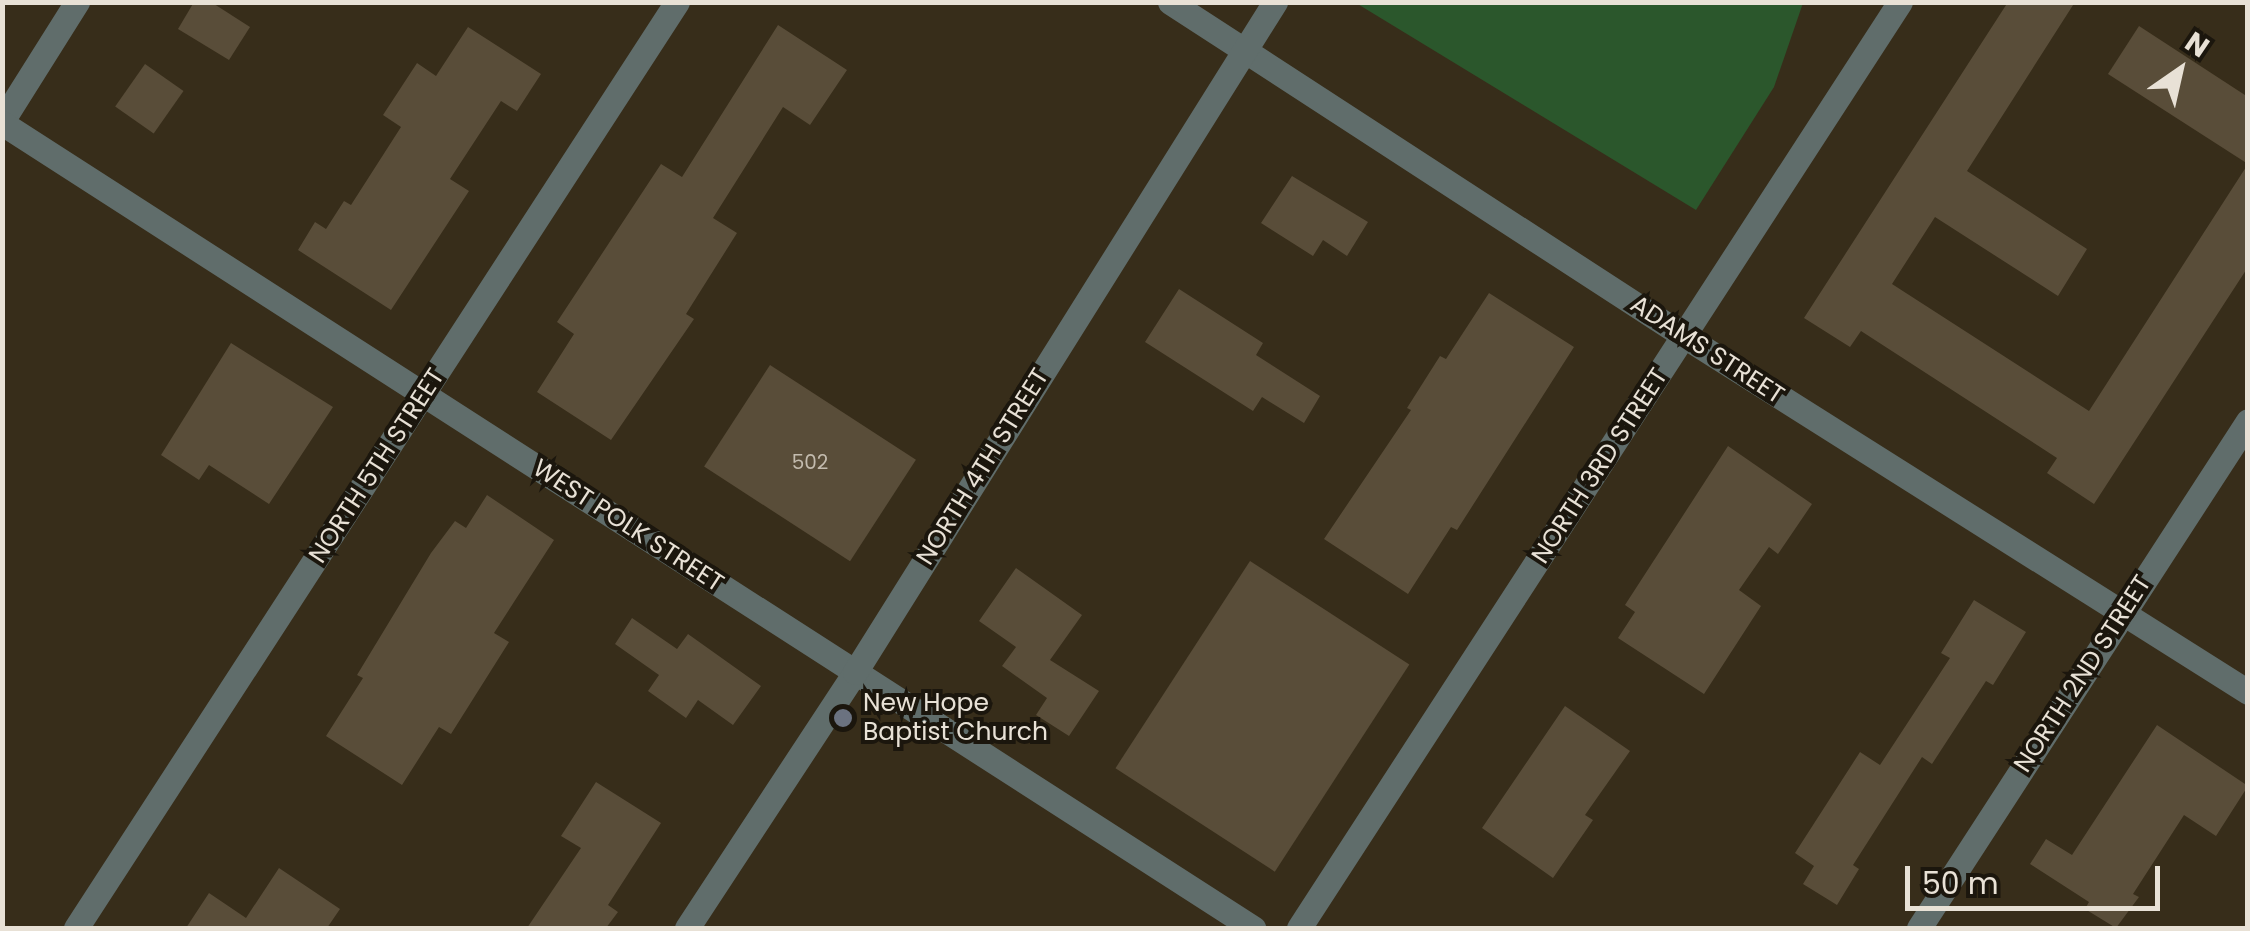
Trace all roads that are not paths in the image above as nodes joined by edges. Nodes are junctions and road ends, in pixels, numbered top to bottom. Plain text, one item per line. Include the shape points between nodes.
1 (78, 2) edge
2 (677, 2) edge
3 (1170, 2) edge
4 (1276, 2) edge
5 (1900, 2) edge
6 (1244, 50) junction
7 (2, 122) edge
8 (1684, 336) junction
9 (423, 394) junction
10 (2248, 421) edge
11 (2122, 612) junction
12 (855, 672) junction
13 (2248, 692) edge
14 (76, 928) edge
15 (687, 928) edge
16 (1252, 928) edge
17 (1299, 928) edge
18 (1920, 928) edge

1 - 7 street
2 - 9 street, NORTH 5TH STREET
3 - 6 street, ADAMS STREET
4 - 6 street, NORTH 4TH STREET
5 - 8 street, NORTH 3RD STREET
6 - 8 street, ADAMS STREET
6 - 12 street, NORTH 4TH STREET
7 - 9 street, WEST POLK STREET
8 - 11 street, ADAMS STREET
8 - 17 street, NORTH 3RD STREET
9 - 12 street, WEST POLK STREET
9 - 14 street, NORTH 5TH STREET
10 - 11 street, NORTH 2ND STREET
11 - 13 street, ADAMS STREET
11 - 18 street, NORTH 2ND STREET
12 - 15 street, NORTH 4TH STREET
12 - 16 street, WEST POLK STREET

